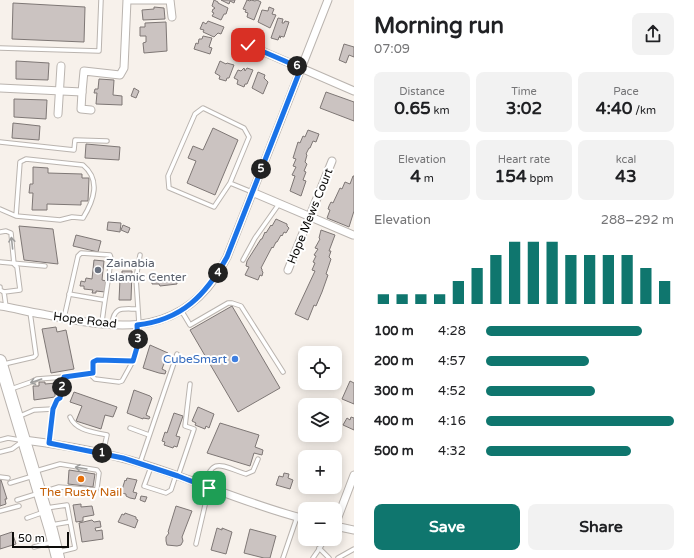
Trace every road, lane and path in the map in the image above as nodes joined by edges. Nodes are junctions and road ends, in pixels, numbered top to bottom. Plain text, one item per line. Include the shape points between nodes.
1 (101, 0) edge
2 (328, 0) edge
3 (172, 17) dead end
4 (248, 45) dead end
5 (0, 48) edge
6 (61, 66) dead end
7 (301, 68) junction
8 (0, 88) edge
9 (61, 91) junction
10 (354, 91) edge
11 (82, 92) junction
12 (91, 110) dead end
13 (58, 114) dead end
14 (107, 141) dead end
15 (0, 142) edge
16 (332, 161) dead end
17 (230, 183) junction
18 (252, 192) junction
19 (279, 204) junction
20 (0, 209) edge
21 (16, 216) junction
22 (310, 217) junction
23 (0, 232) edge
24 (353, 235) dead end
25 (140, 255) dead end
26 (243, 260) dead end
27 (0, 262) edge
28 (14, 264) junction
29 (45, 266) dead end
30 (288, 270) dead end
31 (0, 287) edge
32 (4, 292) junction
33 (69, 294) junction
34 (104, 300) junction
35 (3, 307) edge
36 (137, 309) junction
37 (181, 310) junction
38 (30, 312) junction
39 (64, 318) junction
40 (102, 323) junction
41 (112, 324) junction
42 (138, 325) junction
43 (177, 354) dead end
44 (133, 361) junction
45 (0, 364) edge
46 (283, 372) dead end
47 (92, 375) junction
48 (64, 377) junction
49 (190, 384) dead end
50 (8, 390) junction
51 (53, 409) junction
52 (17, 417) junction
53 (70, 417) dead end
54 (130, 428) dead end
55 (149, 435) junction
56 (0, 440) edge
57 (24, 440) junction
58 (49, 443) junction
59 (0, 452) edge
60 (103, 453) junction
61 (258, 459) dead end
62 (140, 463) junction
63 (151, 467) junction
64 (34, 474) junction
65 (177, 475) junction
66 (354, 475) edge
67 (0, 477) edge
68 (8, 478) dead end
69 (10, 483) dead end
70 (206, 486) junction
71 (40, 494) junction
72 (17, 500) dead end
73 (19, 506) dead end
74 (342, 507) edge
75 (45, 510) junction
76 (0, 511) edge
77 (297, 517) joint
78 (27, 518) dead end
79 (69, 522) junction
80 (50, 525) junction
81 (342, 527) edge
82 (354, 530) edge
83 (196, 544) dead end
84 (34, 547) dead end
85 (320, 548) joint
86 (354, 549) edge
87 (56, 551) edge
88 (284, 558) edge
89 (313, 558) edge
90 (329, 558) edge
91 (338, 558) edge

1 - 5 lane via 99,51
2 - 7 street, Hope Road
3 - 11 street via 170,0 127,0 124,68 120,75 84,71
4 - 7 street
6 - 9 street
7 - 10 street
7 - 18 street, Hope Road
8 - 9 street
9 - 11 street
9 - 13 street
11 - 12 street via 81,109
14 - 15 lane via 75,140 74,150
16 - 22 street, Hope Mews Court
17 - 17 lane via 249,137 244,128 203,108 195,114 168,176 169,188 214,208
17 - 18 lane
18 - 19 street
18 - 37 street, Hope Road via 227,257 215,278 193,302
19 - 22 street
19 - 26 lane
20 - 21 lane
21 - 21 lane via 60,220 84,218 92,204 94,180 89,170 83,165 26,159 20,162
22 - 24 street
22 - 30 street, Hope Mews Court
28 -> 23 lane via 11,233
25 - 36 lane via 136,278
27 - 28 lane
28 - 29 lane
28 - 32 lane via 17,267 20,290
31 - 32 lane
32 - 35 lane
33 - 34 lane
33 - 34 lane via 78,256 81,253 110,255
33 - 39 lane
34 - 40 lane
35 - 38 street, Hope Road
36 - 41 lane via 120,309 115,312
36 - 42 lane
37 - 42 street, Hope Road via 165,319
37 - 46 lane via 190,325 228,303 241,306
38 - 39 street, Hope Road
38 - 45 lane via 36,355
39 - 40 street, Hope Road
40 - 41 street, Hope Road
41 - 42 street, Hope Road
42 - 44 lane via 138,344
43 - 55 lane
44 - 47 lane via 97,360 93,362
44 - 47 lane via 122,381 95,379
45 - 50 main road
47 - 48 lane
48 -> 50 lane via 37,379
48 - 51 lane via 60,398
49 - 65 lane via 185,426 194,429
50 - 52 main road
51 - 52 lane via 34,410
51 - 58 lane
52 - 57 main road
53 - 60 lane via 77,426 107,435
54 - 55 lane
55 - 62 lane
56 - 57 lane
57 - 58 street
57 - 59 lane via 12,449
57 - 64 main road
58 - 60 street
60 - 62 street
61 - 70 lane via 253,471 246,474 218,465 213,466 207,474
62 - 63 street
63 - 65 street
63 - 65 lane via 144,486 166,493 171,490
64 - 69 lane
64 - 71 main road
71 -> 64 lane via 59,487 96,490 99,473 97,470 60,464
65 - 70 street
66 - 74 street
67 - 68 lane
70 - 77 street
70 - 83 lane
71 - 72 lane
71 - 75 main road
73 - 76 lane
75 - 78 lane
75 - 79 lane via 66,505
75 - 80 main road
77 - 88 lane
79 - 80 lane
79 - 87 lane via 75,548
80 - 87 main road
81 - 82 street
84 - 87 lane
85 - 89 lane
85 - 90 lane
86 - 91 lane

